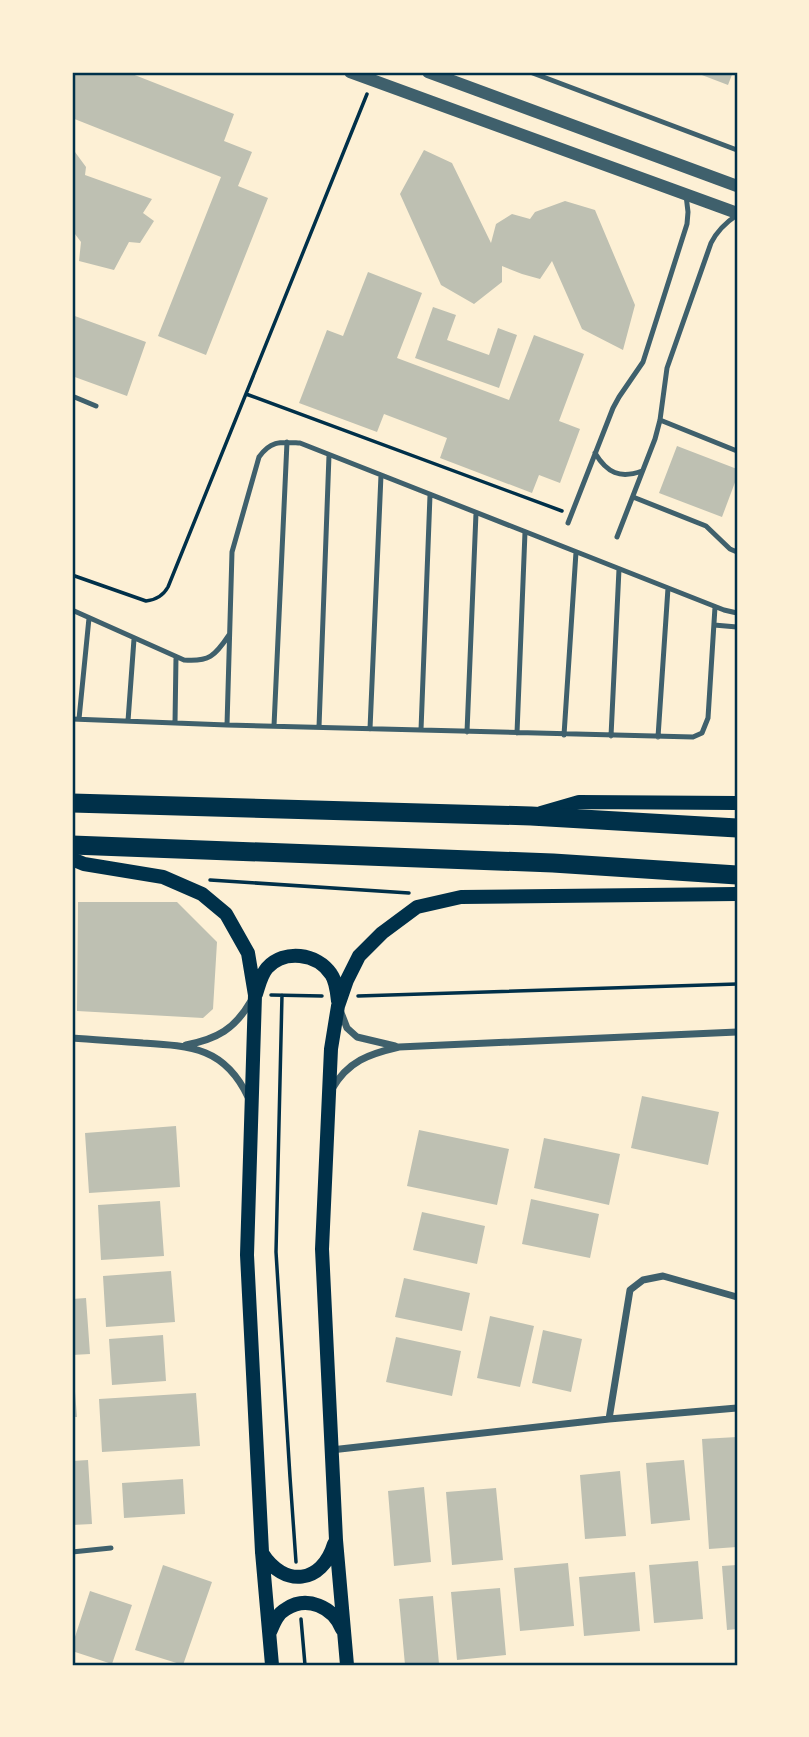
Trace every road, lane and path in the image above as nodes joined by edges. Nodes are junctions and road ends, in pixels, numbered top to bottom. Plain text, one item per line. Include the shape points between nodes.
1 (350, 72) edge
2 (428, 72) edge
3 (530, 72) edge
4 (373, 80) junction
5 (737, 150) edge
6 (737, 186) edge
7 (687, 195) junction
8 (737, 214) edge
9 (246, 394) junction
10 (72, 396) edge
11 (96, 405) dead end
12 (660, 420) junction
13 (287, 442) junction
14 (737, 451) edge
15 (595, 453) junction
16 (329, 455) junction
17 (643, 471) junction
18 (381, 475) junction
19 (430, 495) junction
20 (633, 497) junction
21 (476, 513) junction
22 (571, 514) junction
23 (568, 523) dead end
24 (525, 532) junction
25 (617, 537) dead end
26 (576, 552) junction
27 (737, 552) edge
28 (619, 569) junction
29 (72, 575) edge
30 (668, 588) junction
31 (715, 607) junction
32 (72, 610) edge
33 (737, 613) edge
34 (89, 618) junction
35 (715, 625) junction
36 (737, 627) edge
37 (229, 635) junction
38 (134, 639) junction
39 (176, 657) junction
40 (72, 719) edge
41 (79, 719) junction
42 (128, 721) junction
43 (175, 723) junction
44 (226, 725) junction
45 (274, 726) junction
46 (319, 727) junction
47 (370, 729) junction
48 (421, 730) junction
49 (467, 732) junction
50 (517, 733) junction
51 (564, 735) junction
52 (611, 736) junction
53 (658, 737) junction
54 (72, 803) edge
55 (737, 803) edge
56 (531, 816) junction
57 (737, 828) edge
58 (72, 845) edge
59 (72, 859) edge
60 (737, 875) edge
61 (204, 880) dead end
62 (420, 894) dead end
63 (737, 894) edge
64 (737, 984) edge
65 (255, 995) junction
66 (282, 995) junction
67 (339, 999) junction
68 (737, 1032) edge
69 (72, 1038) edge
70 (184, 1046) junction
71 (399, 1047) junction
72 (328, 1096) junction
73 (251, 1102) junction
74 (737, 1297) edge
75 (737, 1408) edge
76 (609, 1419) junction
77 (331, 1450) junction
78 (335, 1540) junction
79 (111, 1548) dead end
80 (72, 1552) edge
81 (262, 1552) junction
82 (298, 1577) junction
83 (300, 1603) junction
84 (270, 1632) junction
85 (344, 1634) junction
86 (272, 1665) edge
87 (305, 1665) edge
88 (347, 1665) edge

1 - 4 street
2 - 6 street
3 - 5 lane
4 - 7 street
4 - 9 path
7 - 8 street
7 - 15 lane via 687,224 643,362 613,408
8 - 12 lane via 710,243 667,368
9 - 22 path
9 - 29 path via 161,596 146,601
10 - 11 lane
12 - 14 lane
12 - 17 lane
13 - 16 lane
13 - 37 lane via 265,447 259,457 232,552
13 - 45 lane
15 - 17 lane via 610,471 621,475
15 - 22 lane
16 - 18 lane
16 - 46 lane
17 - 20 lane
18 - 19 lane
18 - 47 lane
19 - 21 lane
19 - 48 lane
20 - 25 lane
20 - 27 lane via 706,526
21 - 24 lane
21 - 49 lane
22 - 23 lane
24 - 26 lane
24 - 50 lane
26 - 28 lane
26 - 51 lane
28 - 30 lane
28 - 52 lane
30 - 31 lane
30 - 53 lane
31 - 33 lane
31 - 35 lane
32 - 34 lane
34 - 38 lane
34 - 41 lane
35 - 36 lane
35 - 53 lane via 708,718 702,733
37 - 39 lane via 207,659
37 - 44 lane
38 - 39 lane
38 - 42 lane
39 - 43 lane
40 - 41 lane
41 - 42 lane
42 - 43 lane
43 - 44 lane
44 - 45 lane
45 - 46 lane
46 - 47 lane
47 - 48 lane
48 - 49 lane
49 - 50 lane
50 - 51 lane
51 - 52 lane
52 - 53 lane
54 - 56 highway
55 - 56 main road via 579,802
56 - 57 highway
58 - 60 highway via 553,863
59 - 65 main road via 163,877 202,894 226,914 248,953
61 - 62 path
63 - 67 main road via 460,897 417,907 359,956
64 - 67 path
65 - 66 path
65 - 67 main road via 268,967 295,955 323,964 333,976
65 - 70 street via 227,1031
65 - 73 main road
66 - 67 path
66 - 82 path via 276,1252
67 - 71 street via 347,1028 357,1037
67 - 72 main road
68 - 71 street
69 - 70 street
70 - 73 street via 226,1064
71 - 72 street via 358,1060 340,1075
72 - 77 main road via 323,1249
73 - 81 main road via 247,1255
74 - 76 street via 663,1276 643,1280 630,1290
75 - 76 street
76 - 77 street
77 - 78 main road
78 - 82 main road via 330,1559 316,1572
78 - 85 main road
79 - 80 lane
81 - 82 main road via 276,1570
81 - 84 main road
83 - 84 main road via 286,1609
83 - 85 main road via 328,1609
83 - 87 path
84 - 86 main road
85 - 88 main road

